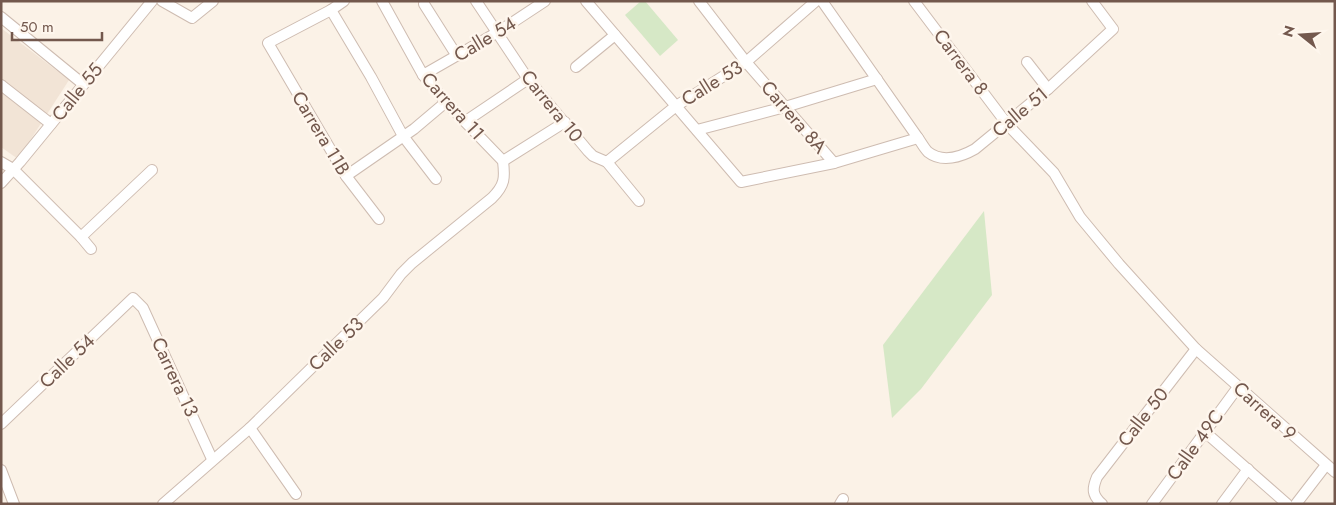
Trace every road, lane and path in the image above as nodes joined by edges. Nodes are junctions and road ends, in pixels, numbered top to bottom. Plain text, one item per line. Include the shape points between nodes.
1 (152, 1) edge
2 (162, 1) edge
3 (213, 1) edge
4 (344, 1) edge
5 (382, 1) edge
6 (476, 1) edge
7 (545, 1) edge
8 (586, 1) edge
9 (699, 1) edge
10 (816, 1) edge
11 (822, 1) edge
12 (914, 1) edge
13 (1092, 1) edge
14 (424, 4) dead end
15 (331, 10) junction
16 (1, 17) edge
17 (498, 32) junction
18 (614, 35) junction
19 (458, 56) junction
20 (746, 62) junction
21 (1027, 62) dead end
22 (576, 67) dead end
23 (423, 75) junction
24 (528, 79) junction
25 (877, 79) junction
26 (83, 84) junction
27 (1, 85) edge
28 (1048, 89) junction
29 (446, 102) junction
30 (676, 106) junction
31 (785, 107) junction
32 (466, 121) junction
33 (565, 122) junction
34 (52, 124) junction
35 (1007, 124) junction
36 (697, 130) junction
37 (403, 136) junction
38 (918, 138) junction
39 (503, 161) junction
40 (1, 162) edge
41 (607, 162) junction
42 (834, 163) junction
43 (13, 169) junction
44 (152, 170) dead end
45 (346, 176) junction
46 (436, 179) dead end
47 (1, 183) edge
48 (639, 201) dead end
49 (379, 219) dead end
50 (81, 237) junction
51 (91, 249) dead end
52 (133, 298) joint
53 (1196, 349) junction
54 (1238, 387) junction
55 (1, 424) edge
56 (250, 428) junction
57 (1205, 432) junction
58 (212, 460) junction
59 (1326, 465) junction
60 (1248, 469) junction
61 (1, 470) edge
62 (1335, 472) edge
63 (296, 494) dead end
64 (14, 504) edge
65 (163, 504) edge
66 (1102, 504) edge
67 (1152, 504) edge
68 (1222, 504) edge
69 (1287, 504) edge
70 (1296, 504) edge

1 - 26 street, Calle 55
2 - 3 street via 192,18
4 - 15 street
5 - 23 street, Carrera 11
6 - 17 street, Carrera 10
7 - 17 street, Calle 54
8 - 18 street
9 - 20 street, Carrera 8A
10 - 20 street, Calle 53
11 - 25 street
12 - 35 street, Carrera 8
13 - 28 street, Calle 51 via 1113,29
14 - 19 street
15 - 37 street
15 - 45 street, Carrera 11B via 268,44
16 - 26 street
17 - 19 street, Calle 54
17 - 24 street, Carrera 10
18 - 22 street
18 - 30 street
19 - 23 street, Calle 54
20 - 30 street, Calle 53
20 - 31 street, Carrera 8A
21 - 28 street
23 - 29 street, Carrera 11
24 - 32 street
24 - 33 street, Carrera 10
25 - 31 street
25 - 38 street
26 - 34 street, Calle 55
27 - 34 street
28 - 35 street, Calle 51
29 - 32 street, Carrera 11
29 - 37 street
30 - 36 street
30 - 41 street, Calle 53
31 - 36 street
31 - 42 street, Carrera 8A
32 - 39 street, Carrera 11
33 - 39 street
33 - 41 street, Carrera 10 via 593,156
34 - 43 street, Calle 55
35 - 38 street, Calle 51 via 962,156 943,158 928,152
35 - 53 street, Carrera 8 via 1054,173 1080,217
36 - 42 street via 741,182
37 - 45 street
37 - 46 street
38 - 42 street
39 - 56 street, Calle 53 via 504,183 498,192 406,268 383,298
40 - 43 street
41 - 48 street, Carrera 10
43 - 47 street, Calle 55
43 - 50 street
44 - 50 street
45 - 49 street, Carrera 11B
50 - 51 street
52 - 55 street, Calle 54
52 - 58 street, Carrera 13 via 143,308
53 - 54 street, Carrera 9
53 - 66 street, Calle 50 via 1097,477 1093,488
54 - 57 street, Calle 49C
54 - 59 street, Carrera 9
56 - 58 street, Calle 53
56 - 63 street
57 - 60 street
57 - 67 street, Calle 49C
58 - 65 street, Calle 53
59 - 62 street, Carrera 9
59 - 70 street
60 - 68 street
60 - 69 street
61 - 64 street

